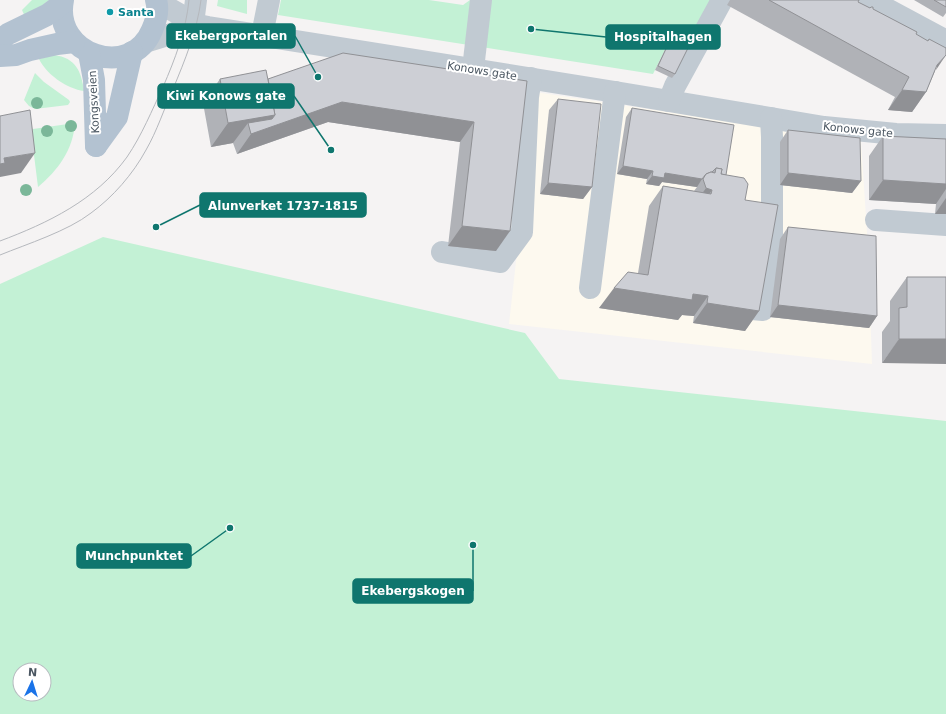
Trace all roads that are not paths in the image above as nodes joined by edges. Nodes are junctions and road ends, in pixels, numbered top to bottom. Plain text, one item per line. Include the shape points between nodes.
1 (156, 0) edge
2 (160, 0) edge
3 (196, 0) edge
4 (269, 0) edge
5 (481, 0) edge
6 (722, 0) edge
7 (870, 0) edge
8 (62, 2) edge
9 (192, 24) junction
10 (262, 35) junction
11 (943, 39) dead end
12 (0, 40) edge
13 (81, 47) junction
14 (139, 47) junction
15 (0, 56) edge
16 (473, 69) junction
17 (531, 78) junction
18 (615, 92) junction
19 (669, 101) junction
20 (771, 118) junction
21 (946, 135) edge
22 (876, 220) dead end
23 (946, 225) edge
24 (442, 252) dead end
25 (590, 288) dead end
26 (721, 291) edge

1 - 14 main road via 155,24
2 - 9 street, Konows gate
3 - 9 street
4 - 10 street
5 - 16 street
6 - 19 street
7 - 11 street
8 - 12 main road via 47,15
8 - 13 main road via 62,14 68,34
9 - 10 street, Konows gate
9 - 14 street via 184,30
10 - 16 street, Konows gate via 321,55
13 - 14 main road via 106,58
13 - 14 main road, Kongsveien via 94,80 96,146 116,117
13 - 15 main road via 57,44 16,55
16 - 17 street, Konows gate
17 - 18 street, Konows gate
17 - 24 street via 522,232 500,262
18 - 19 street, Konows gate
18 - 25 street
19 - 20 street, Konows gate
20 - 21 street, Konows gate via 882,133
20 - 26 street via 772,234 763,310 719,306
22 - 23 street

